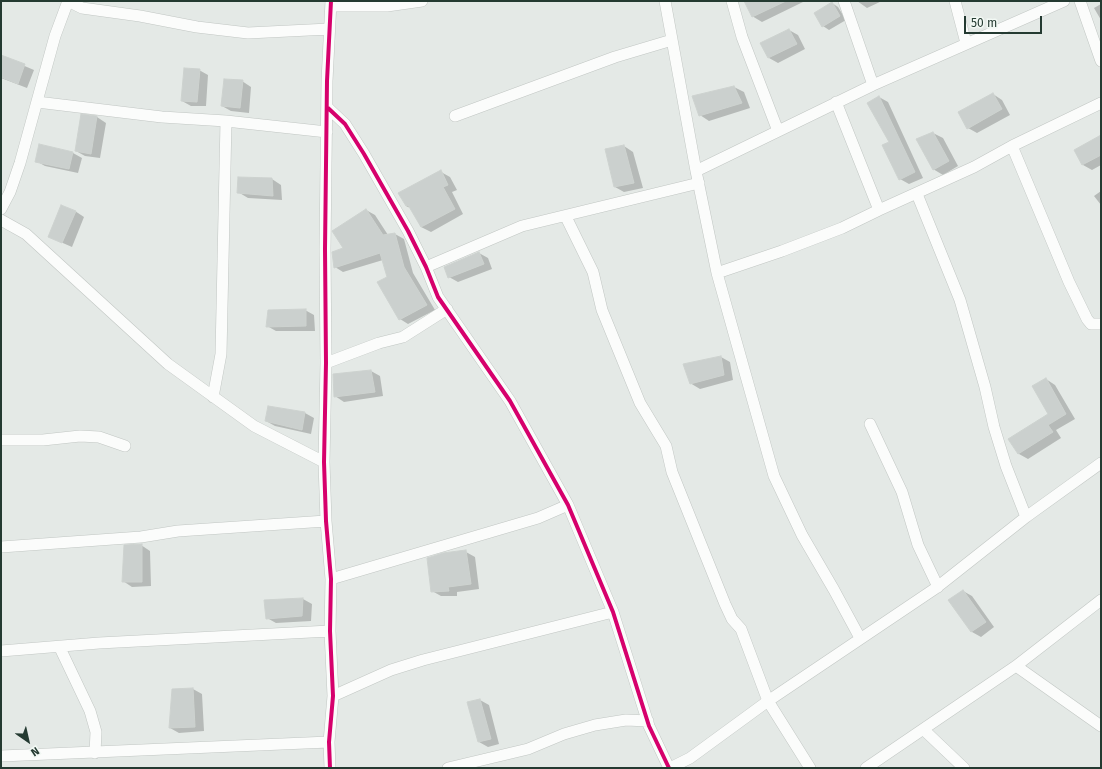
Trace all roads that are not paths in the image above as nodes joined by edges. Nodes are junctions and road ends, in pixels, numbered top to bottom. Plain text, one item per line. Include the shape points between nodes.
1 (68, 1) edge
2 (422, 1) edge
3 (665, 1) edge
4 (732, 1) edge
5 (844, 1) edge
6 (955, 1) edge
7 (1064, 1) edge
8 (1080, 1) edge
9 (331, 4) edge
10 (329, 30) junction
11 (672, 40) junction
12 (966, 43) junction
13 (1101, 61) edge
14 (872, 85) junction
15 (37, 102) junction
16 (836, 102) junction
17 (1101, 103) edge
18 (328, 108) junction
19 (455, 116) dead end
20 (226, 121) junction
21 (778, 131) junction
22 (327, 132) junction
23 (1012, 146) junction
24 (696, 171) junction
25 (699, 183) junction
26 (917, 194) junction
27 (1, 210) edge
28 (879, 210) junction
29 (566, 217) junction
30 (1, 220) edge
31 (426, 267) junction
32 (717, 273) junction
33 (447, 309) junction
34 (1101, 324) edge
35 (326, 363) junction
36 (213, 397) junction
37 (870, 424) dead end
38 (1, 440) edge
39 (125, 446) dead end
40 (324, 462) junction
41 (1101, 463) edge
42 (568, 505) junction
43 (1026, 517) junction
44 (326, 521) junction
45 (1, 547) edge
46 (331, 579) junction
47 (938, 587) junction
48 (1101, 600) edge
49 (613, 612) junction
50 (330, 631) junction
51 (860, 638) junction
52 (60, 648) junction
53 (1, 651) edge
54 (1016, 666) junction
55 (333, 696) junction
56 (768, 701) junction
57 (648, 721) junction
58 (1101, 726) edge
59 (924, 730) junction
60 (329, 742) junction
61 (95, 752) junction
62 (1, 756) edge
63 (330, 768) edge
64 (448, 768) edge
65 (669, 768) edge
66 (810, 768) edge
67 (866, 768) edge
68 (964, 768) edge

1 - 10 street via 82,8 248,33
1 - 15 street via 55,36
2 - 9 street via 387,6
3 - 11 street
4 - 21 street via 742,37
5 - 14 street
6 - 12 street
7 - 12 street
8 - 13 street
9 - 10 street
10 - 18 street
11 - 19 street via 615,57
11 - 24 street
12 - 14 street
14 - 16 street
15 - 20 street via 162,117
15 - 27 street via 20,163
16 - 21 street
16 - 28 street
17 - 23 street
18 - 22 street
18 - 31 street via 345,124 364,154
20 - 22 street
20 - 36 street via 222,354
21 - 24 street
22 - 35 street
23 - 26 street
23 - 34 street via 1084,313 1091,324
24 - 25 street
25 - 29 street
25 - 32 street
26 - 28 street
26 - 43 street via 960,300 994,427
28 - 32 street via 842,228
29 - 31 street via 522,226
29 - 56 street via 593,272 602,310 640,403 666,446 672,472 732,619 741,629
30 - 36 street via 26,234 168,364
31 - 33 street via 438,297
32 - 51 street via 774,476 802,535
33 - 35 street via 403,337 378,343
33 - 42 street via 510,401
35 - 40 street
36 - 40 street via 254,426
37 - 47 street via 902,492 918,546
38 - 39 street via 43,440 80,436 99,437
40 - 44 street
41 - 43 street
42 - 46 street via 538,518
42 - 49 street
43 - 47 street
44 - 45 street
44 - 46 street
46 - 50 street
47 - 51 street
48 - 54 street
49 - 55 street via 423,660
49 - 57 street
50 - 52 street via 99,643
50 - 55 street
51 - 56 street
52 - 53 street
52 - 61 street via 90,711 96,732
54 - 58 street
54 - 59 street
55 - 60 street
56 - 65 street via 690,758
56 - 66 street
57 - 64 street via 626,720 595,725 528,749
57 - 65 street
59 - 67 street
59 - 68 street
60 - 61 street
60 - 63 street
61 - 62 street

